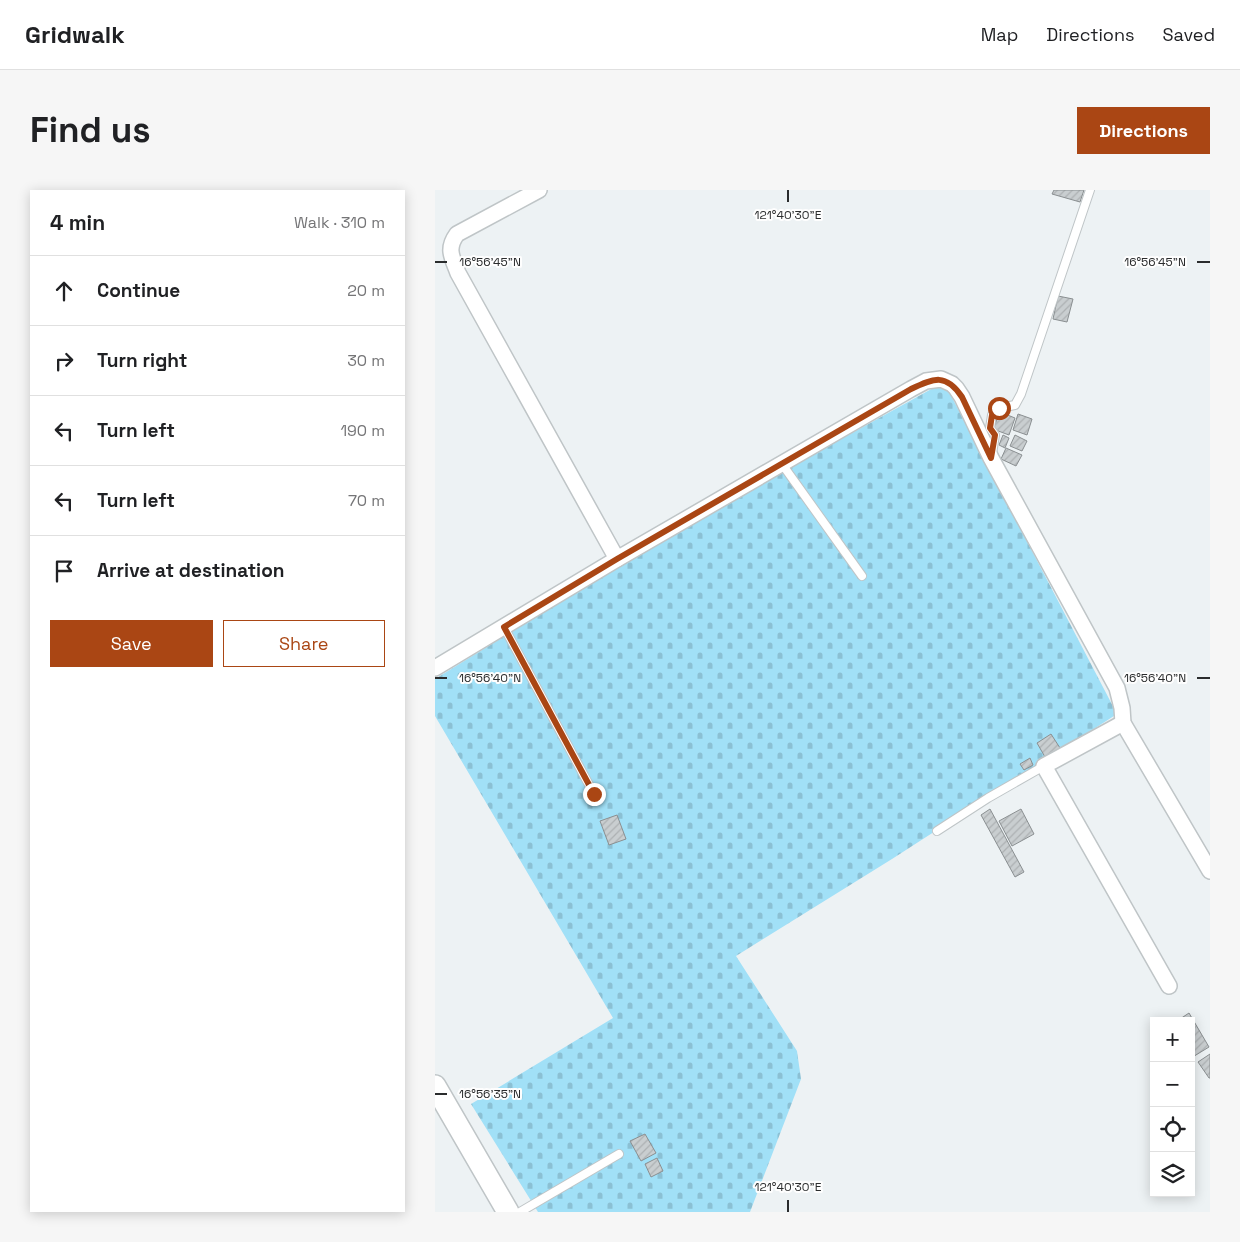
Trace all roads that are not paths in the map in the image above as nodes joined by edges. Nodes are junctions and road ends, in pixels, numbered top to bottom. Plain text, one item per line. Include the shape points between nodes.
1 (539, 190) edge
2 (1090, 190) edge
3 (991, 458) junction
4 (781, 464) junction
5 (617, 559) junction
6 (862, 576) dead end
7 (504, 627) junction
8 (435, 668) edge
9 (1123, 723) junction
10 (1044, 766) junction
11 (594, 794) dead end
12 (937, 831) dead end
13 (1210, 871) edge
14 (1169, 986) dead end
15 (435, 1086) edge
16 (619, 1154) dead end
17 (508, 1212) edge
18 (520, 1212) edge

1 - 5 street via 457,234 451,242 450,252
2 - 3 lane via 1021,394 1015,405 999,408 992,415 990,428 995,435
3 - 4 street via 962,397 952,384 941,379 927,381 911,389
3 - 9 street via 1117,688
4 - 5 street
4 - 6 lane
5 - 7 street
7 - 8 street
7 - 11 lane
9 - 10 street
9 - 13 street
10 - 12 lane
10 - 14 street
15 - 17 street
16 - 18 lane

